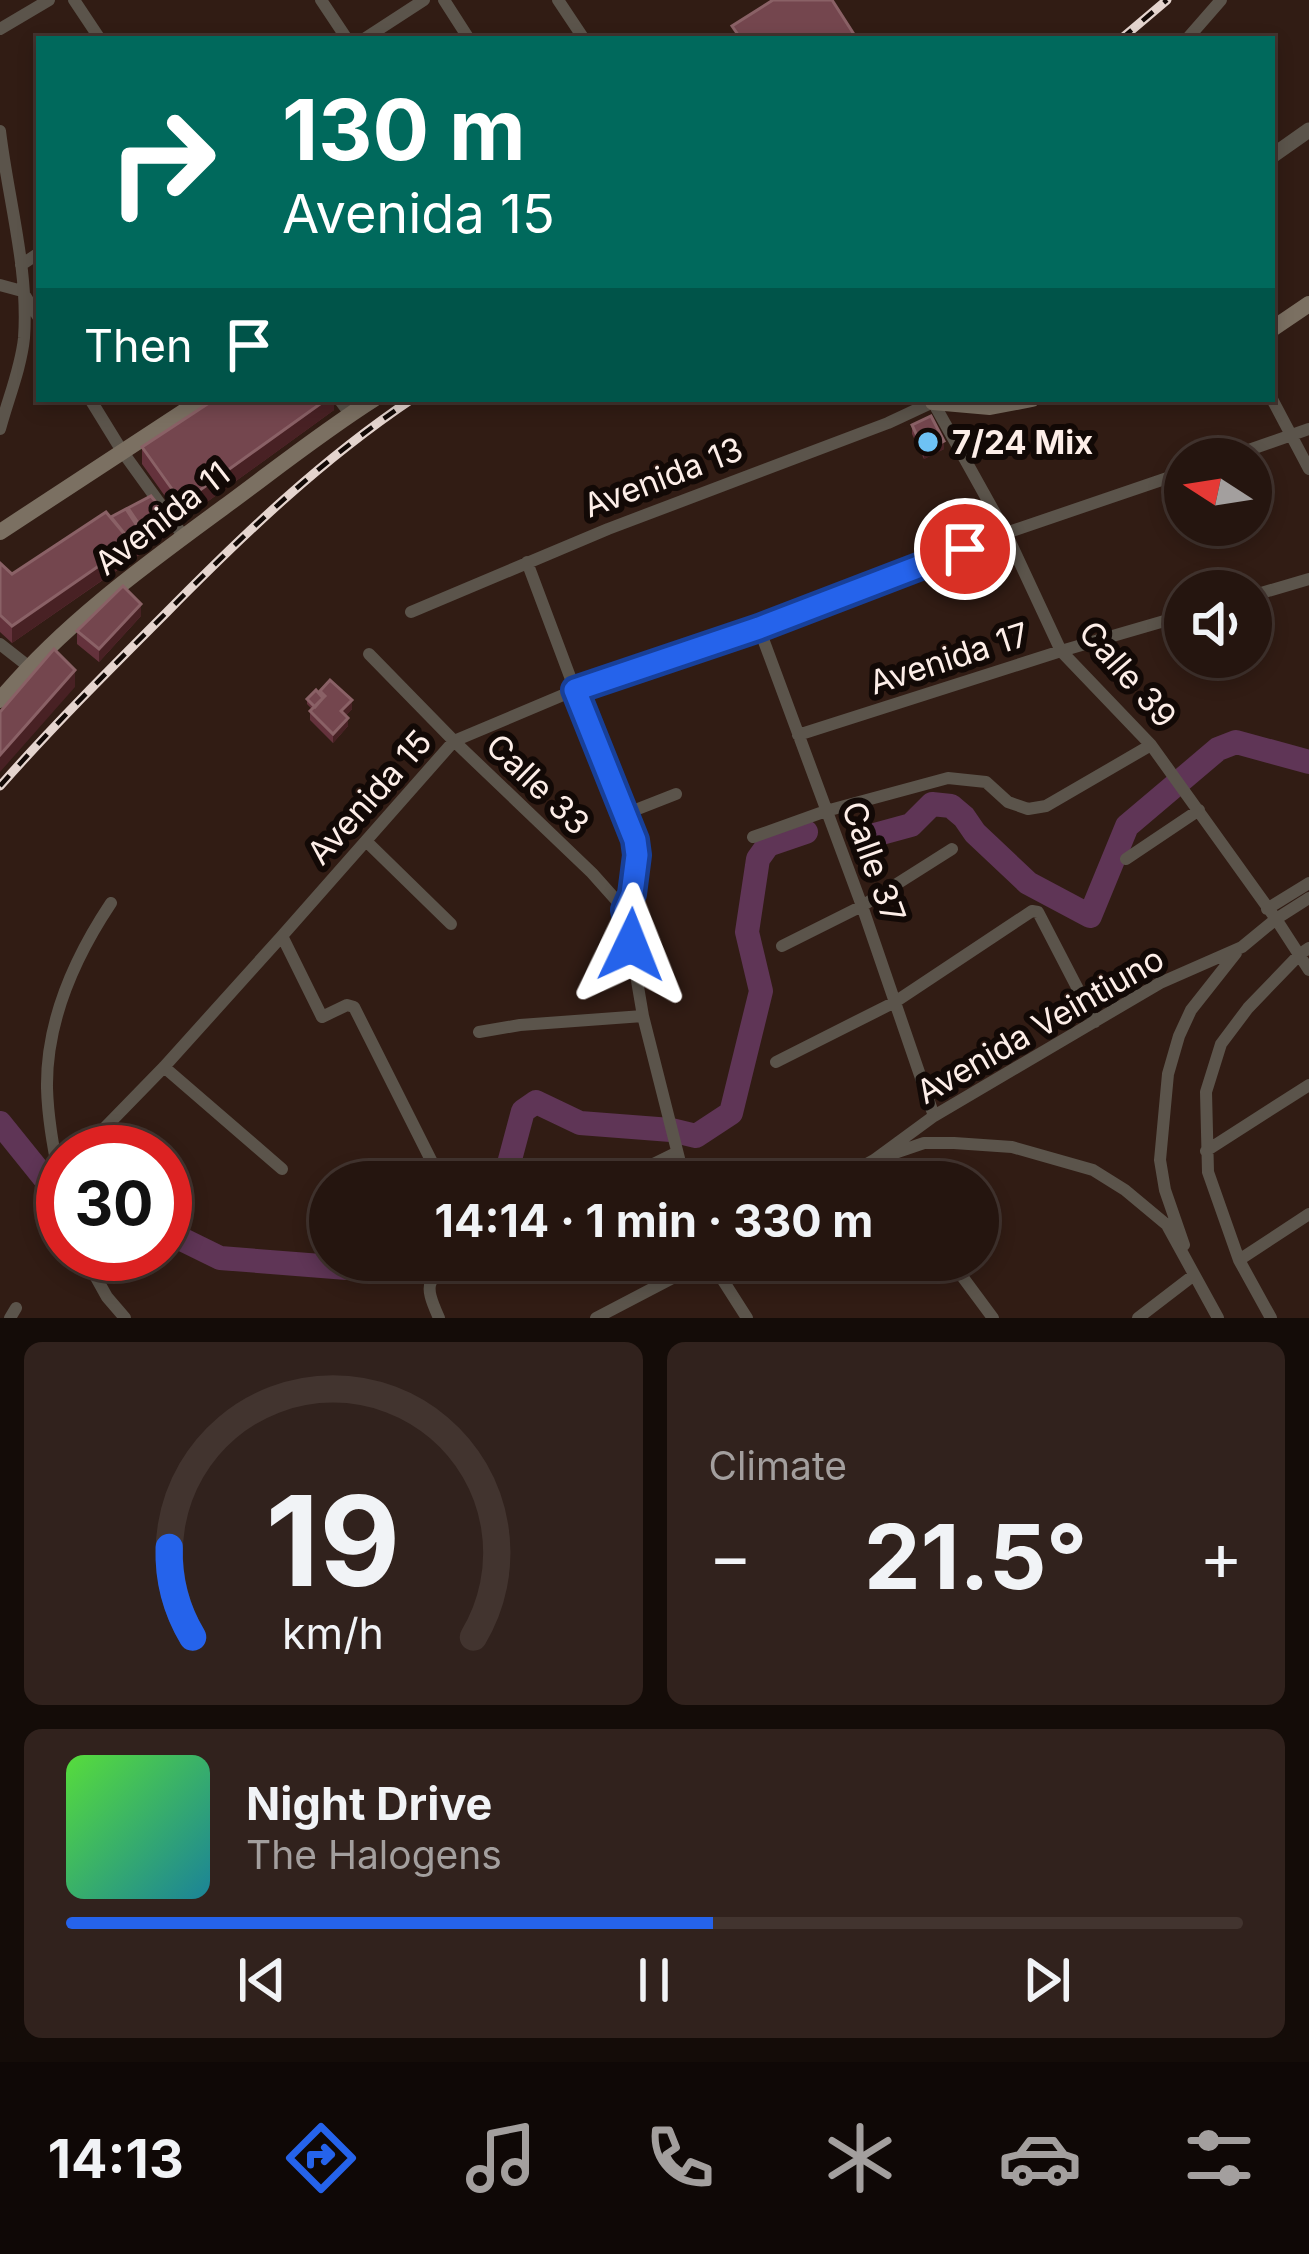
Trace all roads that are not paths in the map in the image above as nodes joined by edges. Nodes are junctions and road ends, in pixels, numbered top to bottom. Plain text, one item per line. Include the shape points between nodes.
1 (49, 0) edge
2 (74, 0) edge
3 (321, 0) edge
4 (424, 0) edge
5 (444, 0) edge
6 (558, 0) edge
7 (1221, 0) edge
8 (0, 29) edge
9 (98, 36) edge
10 (345, 36) edge
11 (369, 36) edge
12 (467, 36) edge
13 (582, 36) edge
14 (1190, 36) edge
15 (1309, 130) edge
16 (0, 131) edge
17 (1, 143) edge
18 (1275, 154) edge
19 (36, 255) edge
20 (21, 265) junction
21 (0, 285) edge
22 (22, 291) junction
23 (1309, 304) edge
24 (36, 313) edge
25 (1275, 327) edge
26 (91, 402) edge
27 (198, 402) edge
28 (930, 402) edge
29 (935, 402) edge
30 (953, 402) edge
31 (1014, 402) edge
32 (1274, 402) edge
33 (344, 407) edge
34 (0, 429) edge
35 (1309, 429) edge
36 (1293, 435) junction
37 (1272, 442) edge
38 (122, 451) junction
39 (1309, 469) edge
40 (1164, 479) edge
41 (0, 532) edge
42 (1006, 533) junction
43 (184, 537) junction
44 (527, 562) junction
45 (1309, 579) edge
46 (1272, 590) edge
47 (411, 612) dead end
48 (1164, 621) edge
49 (759, 628) junction
50 (0, 644) edge
51 (1061, 651) junction
52 (369, 654) dead end
53 (28, 666) junction
54 (575, 690) junction
55 (0, 700) edge
56 (798, 734) junction
57 (454, 741) junction
58 (1151, 745) junction
59 (676, 794) dead end
60 (1199, 810) junction
61 (826, 812) junction
62 (625, 814) junction
63 (753, 837) dead end
64 (366, 841) junction
65 (952, 849) dead end
66 (1126, 859) dead end
67 (1309, 883) edge
68 (1309, 898) edge
69 (111, 903) dead end
70 (862, 906) junction
71 (625, 910) junction
72 (1272, 914) junction
73 (451, 924) dead end
74 (282, 936) junction
75 (782, 946) dead end
76 (1241, 947) junction
77 (1305, 951) edge
78 (1309, 970) edge
79 (896, 1002) junction
80 (643, 1016) junction
81 (1095, 1022) junction
82 (479, 1032) dead end
83 (776, 1062) dead end
84 (164, 1066) junction
85 (1309, 1085) edge
86 (934, 1116) junction
87 (50, 1125) edge
88 (107, 1125) edge
89 (1206, 1151) junction
90 (676, 1153) junction
91 (874, 1160) joint
92 (432, 1161) edge
93 (659, 1161) edge
94 (678, 1161) edge
95 (282, 1169) dead end
96 (1309, 1214) edge
97 (1239, 1260) junction
98 (1194, 1275) junction
99 (98, 1281) edge
100 (430, 1281) edge
101 (668, 1281) edge
102 (723, 1281) edge
103 (966, 1281) edge
104 (125, 1318) edge
105 (439, 1318) edge
106 (596, 1318) edge
107 (747, 1318) edge
108 (993, 1318) edge
109 (1138, 1318) edge
110 (1218, 1318) edge
111 (1271, 1318) edge

1 - 8 street
2 - 9 street
3 - 10 street
4 - 11 street
5 - 12 street
6 - 13 street
7 - 14 street
15 - 18 street
16 - 17 street
17 - 20 street
19 - 20 street
20 - 22 street
21 - 22 street
22 - 24 street
22 - 34 street via 22,353
23 - 25 main road
26 - 38 street
27 - 38 main road
28 - 44 street, Avenida 13
29 - 42 street, Calle 39
30 - 31 main road
32 - 36 street
33 - 43 main road, Avenida 11
35 - 36 street
36 - 37 street
36 - 39 street
38 - 41 main road
38 - 43 street
40 - 42 street, Avenida 15
42 - 49 street, Avenida 15
42 - 51 street, Calle 39
43 - 53 main road, Avenida 11
44 - 47 street, Avenida 13
44 - 54 street
45 - 46 street
48 - 51 street, Avenida 17
49 - 54 street, Avenida 15
49 - 56 street, Calle 37
50 - 53 street
51 - 56 street, Avenida 17
51 - 58 street, Calle 39
52 - 57 street, Calle 33
53 - 55 main road, Avenida 11
54 - 57 street, Avenida 15
54 - 62 street
56 - 61 street, Calle 37
57 - 64 street, Avenida 15
57 - 71 street, Calle 33
58 - 60 street, Calle 39
58 - 61 street via 1046,806 1028,808 986,782 948,778
59 - 62 street
60 - 66 street
60 - 72 street, Calle 39
61 - 63 street
61 - 70 street, Calle 37
62 - 71 street via 637,855
64 - 73 street
64 - 74 street, Avenida 15
65 - 70 street
67 - 72 street
68 - 72 street
69 - 87 street via 66,989 50,1047
70 - 75 street
70 - 79 street, Calle 37
71 - 80 street
72 - 76 street, Avenida Veintiuno
72 - 77 street, Calle 39
74 - 84 street, Avenida 15
74 - 92 street via 322,1016 355,1007
76 - 81 street, Avenida Veintiuno
76 - 98 street via 1191,1010 1168,1074 1160,1160
77 - 78 street, Calle 39
77 - 89 street via 1221,1044 1206,1092
79 - 81 street via 1035,911
79 - 83 street
79 - 86 street, Calle 37
80 - 82 street
80 - 90 street
81 - 86 street, Avenida Veintiuno
84 - 88 street, Avenida 15
84 - 95 street
85 - 89 street
86 - 91 street, Avenida Veintiuno
89 - 97 street
90 - 93 street
90 - 94 street
91 - 98 street via 924,1143 954,1143 1012,1147 1093,1170 1167,1225
96 - 97 street
97 - 111 street
98 - 109 street
98 - 110 street
99 - 104 street
100 - 105 street
101 - 106 street
102 - 107 street
103 - 108 street

